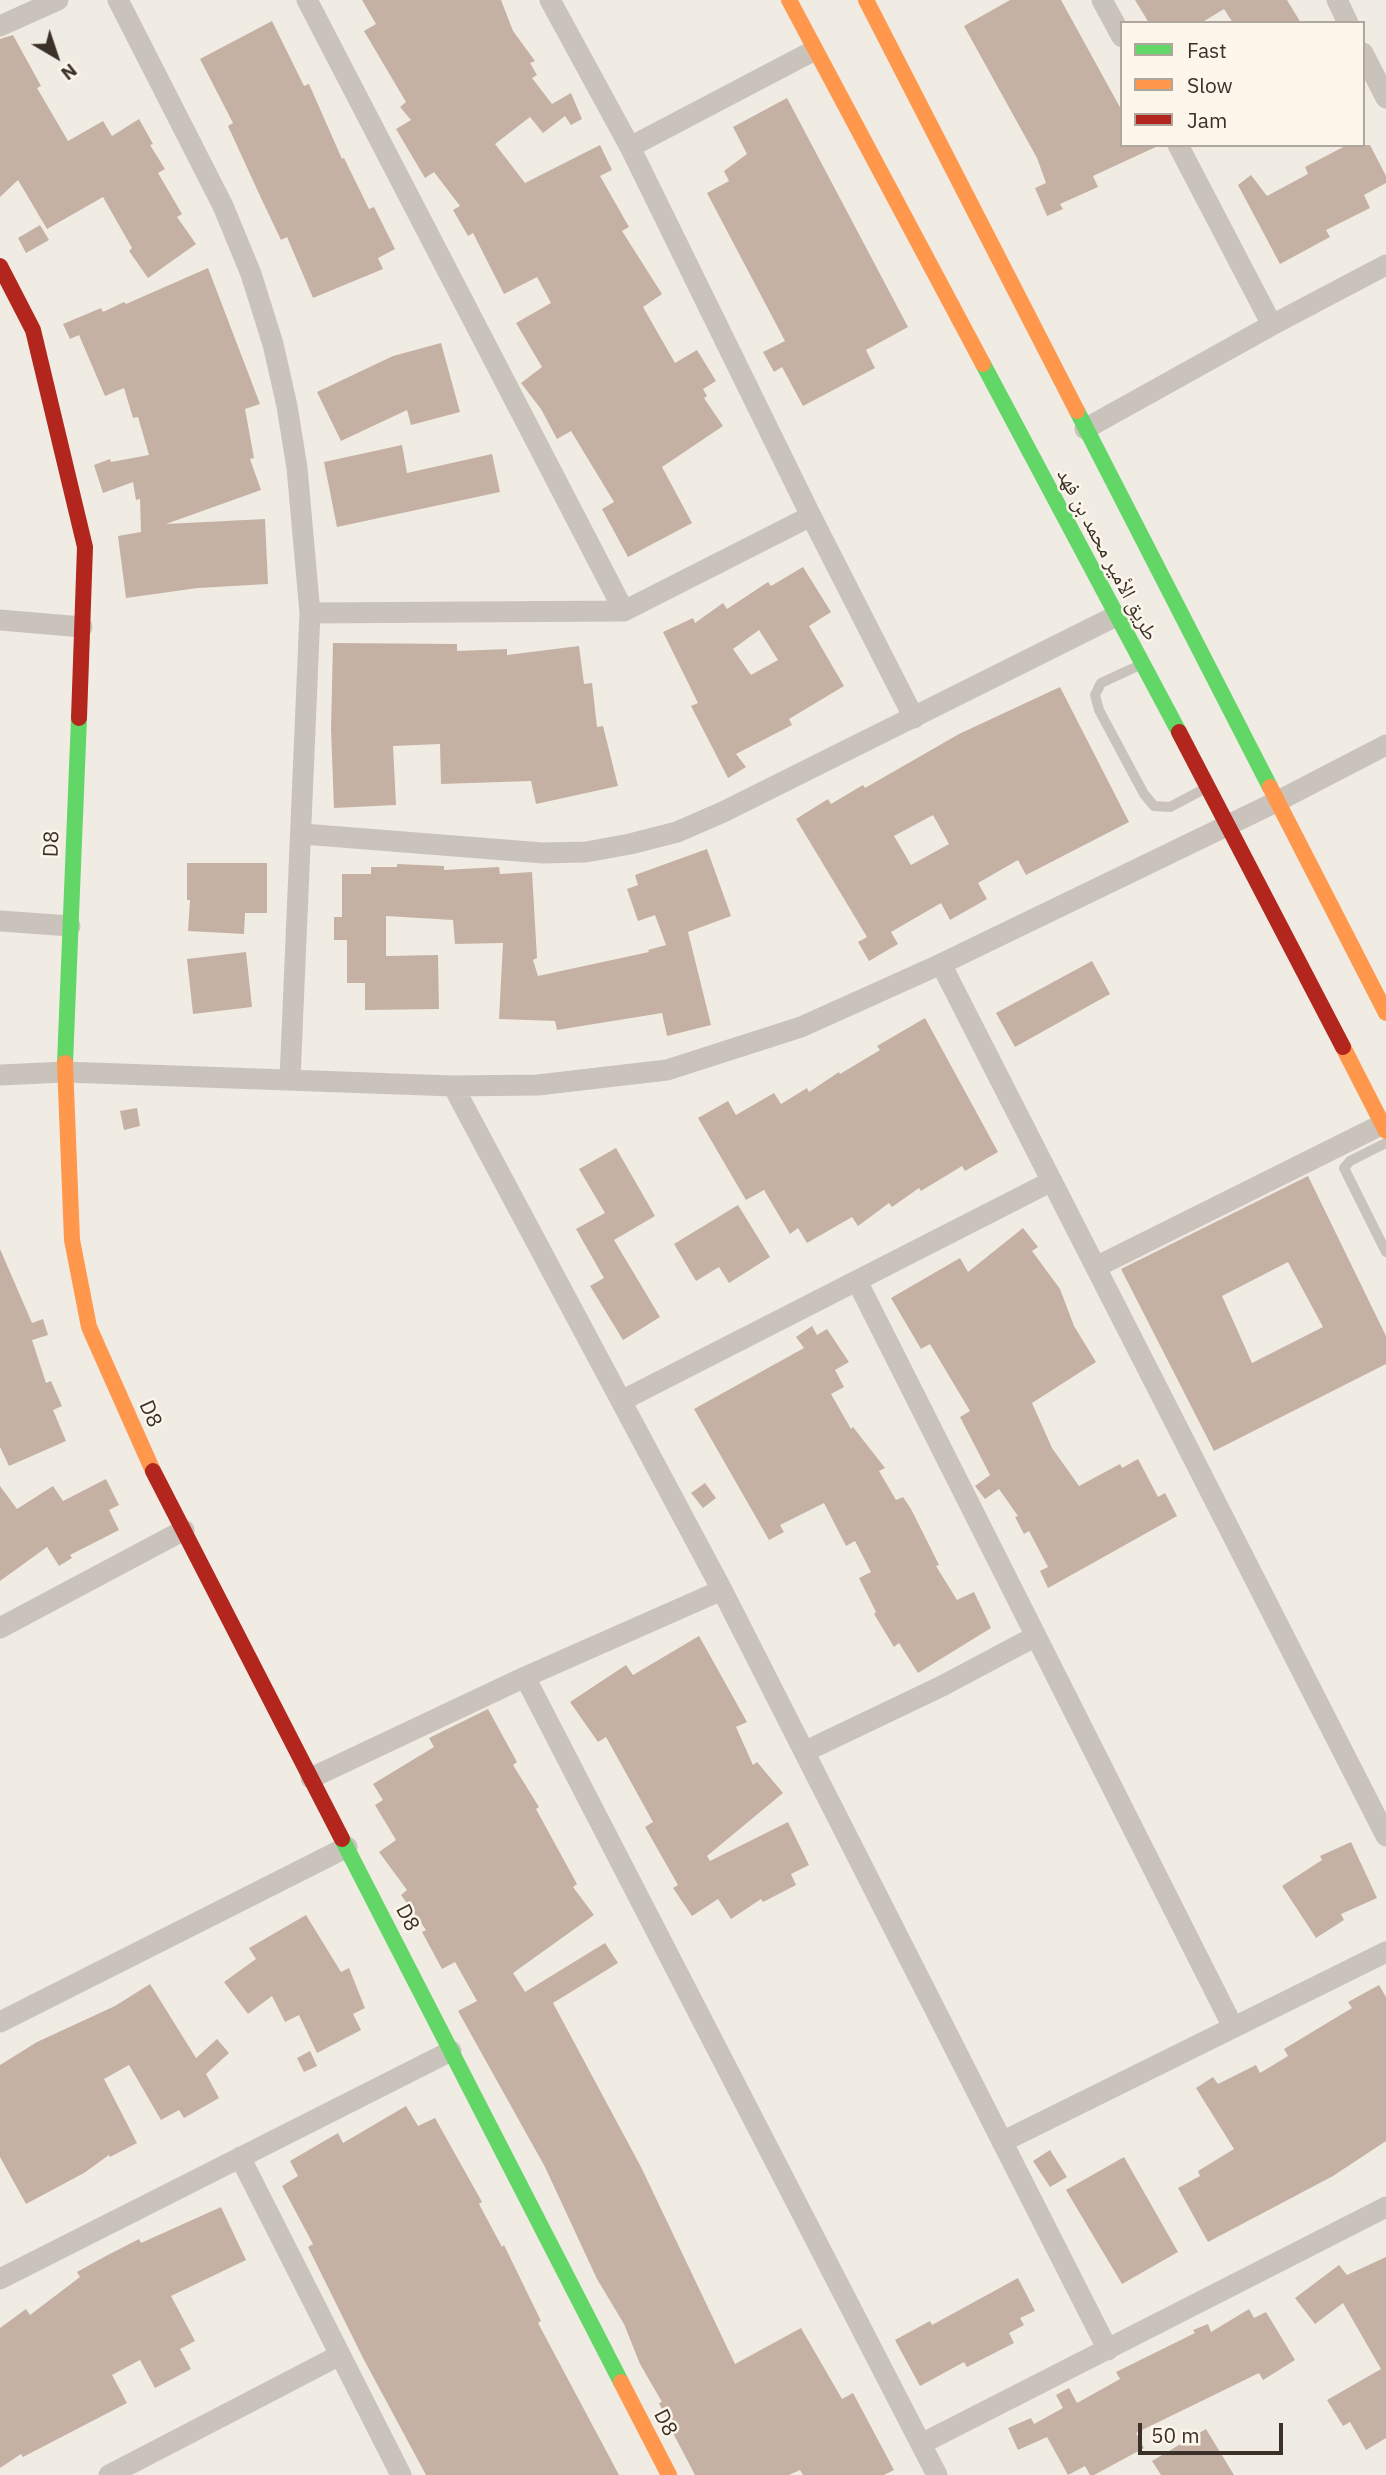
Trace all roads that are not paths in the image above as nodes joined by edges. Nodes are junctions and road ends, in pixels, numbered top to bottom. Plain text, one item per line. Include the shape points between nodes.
1 (58, 0) edge
2 (118, 0) edge
3 (307, 0) edge
4 (550, 0) edge
5 (789, 0) edge
6 (866, 0) edge
7 (1102, 0) edge
8 (1337, 0) edge
9 (1347, 21) edge
10 (0, 26) edge
11 (1120, 33) edge
12 (814, 51) junction
13 (1365, 57) edge
14 (1386, 98) edge
15 (630, 146) junction
16 (1179, 147) edge
17 (0, 265) edge
18 (1386, 265) edge
19 (1272, 325) junction
20 (1084, 429) junction
21 (811, 516) junction
22 (624, 611) junction
23 (310, 613) junction
24 (1116, 616) junction
25 (0, 620) edge
26 (82, 627) junction
27 (1142, 664) junction
28 (914, 718) junction
29 (1386, 745) edge
30 (1208, 788) junction
31 (1278, 801) junction
32 (1228, 824) junction
33 (303, 834) junction
34 (0, 921) edge
35 (70, 926) junction
36 (941, 964) junction
37 (1386, 1013) edge
38 (65, 1072) junction
39 (0, 1075) edge
40 (290, 1079) junction
41 (453, 1086) junction
42 (1385, 1133) edge
43 (1052, 1181) junction
44 (1385, 1250) edge
45 (1096, 1267) junction
46 (857, 1281) junction
47 (624, 1400) junction
48 (184, 1530) junction
49 (722, 1590) junction
50 (0, 1628) edge
51 (1036, 1636) junction
52 (525, 1677) junction
53 (804, 1752) junction
54 (311, 1778) junction
55 (1386, 1836) edge
56 (347, 1847) junction
57 (1386, 1952) edge
58 (0, 2022) edge
59 (1233, 2027) junction
60 (451, 2050) junction
61 (1002, 2142) junction
62 (240, 2157) junction
63 (1386, 2207) edge
64 (0, 2279) edge
65 (1108, 2350) junction
66 (341, 2355) junction
67 (921, 2444) junction
68 (122, 2472) edge
69 (401, 2475) edge
70 (668, 2475) edge
71 (937, 2475) edge

1 - 10 street
2 - 23 street via 223,206 251,274 288,406
3 - 22 street
4 - 15 street
5 - 12 street, طريق الأمير محمد بن فهد
6 - 20 street, طريق الأمير محمد بن فهد
7 - 11 street
8 - 9 street
12 - 15 street
12 - 24 street, طريق الأمير محمد بن فهد
13 - 14 street
15 - 21 street
16 - 19 street
17 - 26 street, D8 via 33,330 61,440 85,547
18 - 19 street
19 - 20 street
20 - 31 street, طريق الأمير محمد بن فهد
21 - 22 street
21 - 28 street
22 - 23 street
23 - 33 street
24 - 27 street, طريق الأمير محمد بن فهد
24 - 28 street
25 - 26 street
26 - 35 street, D8
27 - 30 street, طريق الأمير محمد بن فهد
27 - 30 lane via 1101,683 1095,695 1099,710 1154,806 1170,807
28 - 33 street via 677,832 619,846 543,853
29 - 31 street
30 - 32 street, طريق الأمير محمد بن فهد
31 - 32 street
31 - 37 street, طريق الأمير محمد بن فهد
32 - 36 street
32 - 42 street, طريق الأمير محمد بن فهد
33 - 40 street
34 - 35 street
35 - 38 street, D8
36 - 41 street via 801,1027 667,1070 538,1085
36 - 43 street
38 - 39 street
38 - 40 street
38 - 48 street, D8 via 72,1240 89,1327 142,1449
40 - 41 street
41 - 47 street
42 - 44 lane via 1345,1168
42 - 45 street
43 - 45 street
43 - 46 street
45 - 55 street
46 - 47 street
46 - 51 street
47 - 49 street
48 - 50 street
48 - 54 street, D8
49 - 52 street
49 - 53 street
51 - 53 street
51 - 59 street
52 - 54 street
52 - 67 street
53 - 61 street
54 - 56 street, D8
56 - 58 street
56 - 60 street, D8
57 - 59 street
59 - 61 street
60 - 62 street
60 - 70 street, D8
61 - 65 street
62 - 64 street
62 - 66 street
63 - 65 street
65 - 67 street
66 - 68 street
66 - 69 street
67 - 71 street

